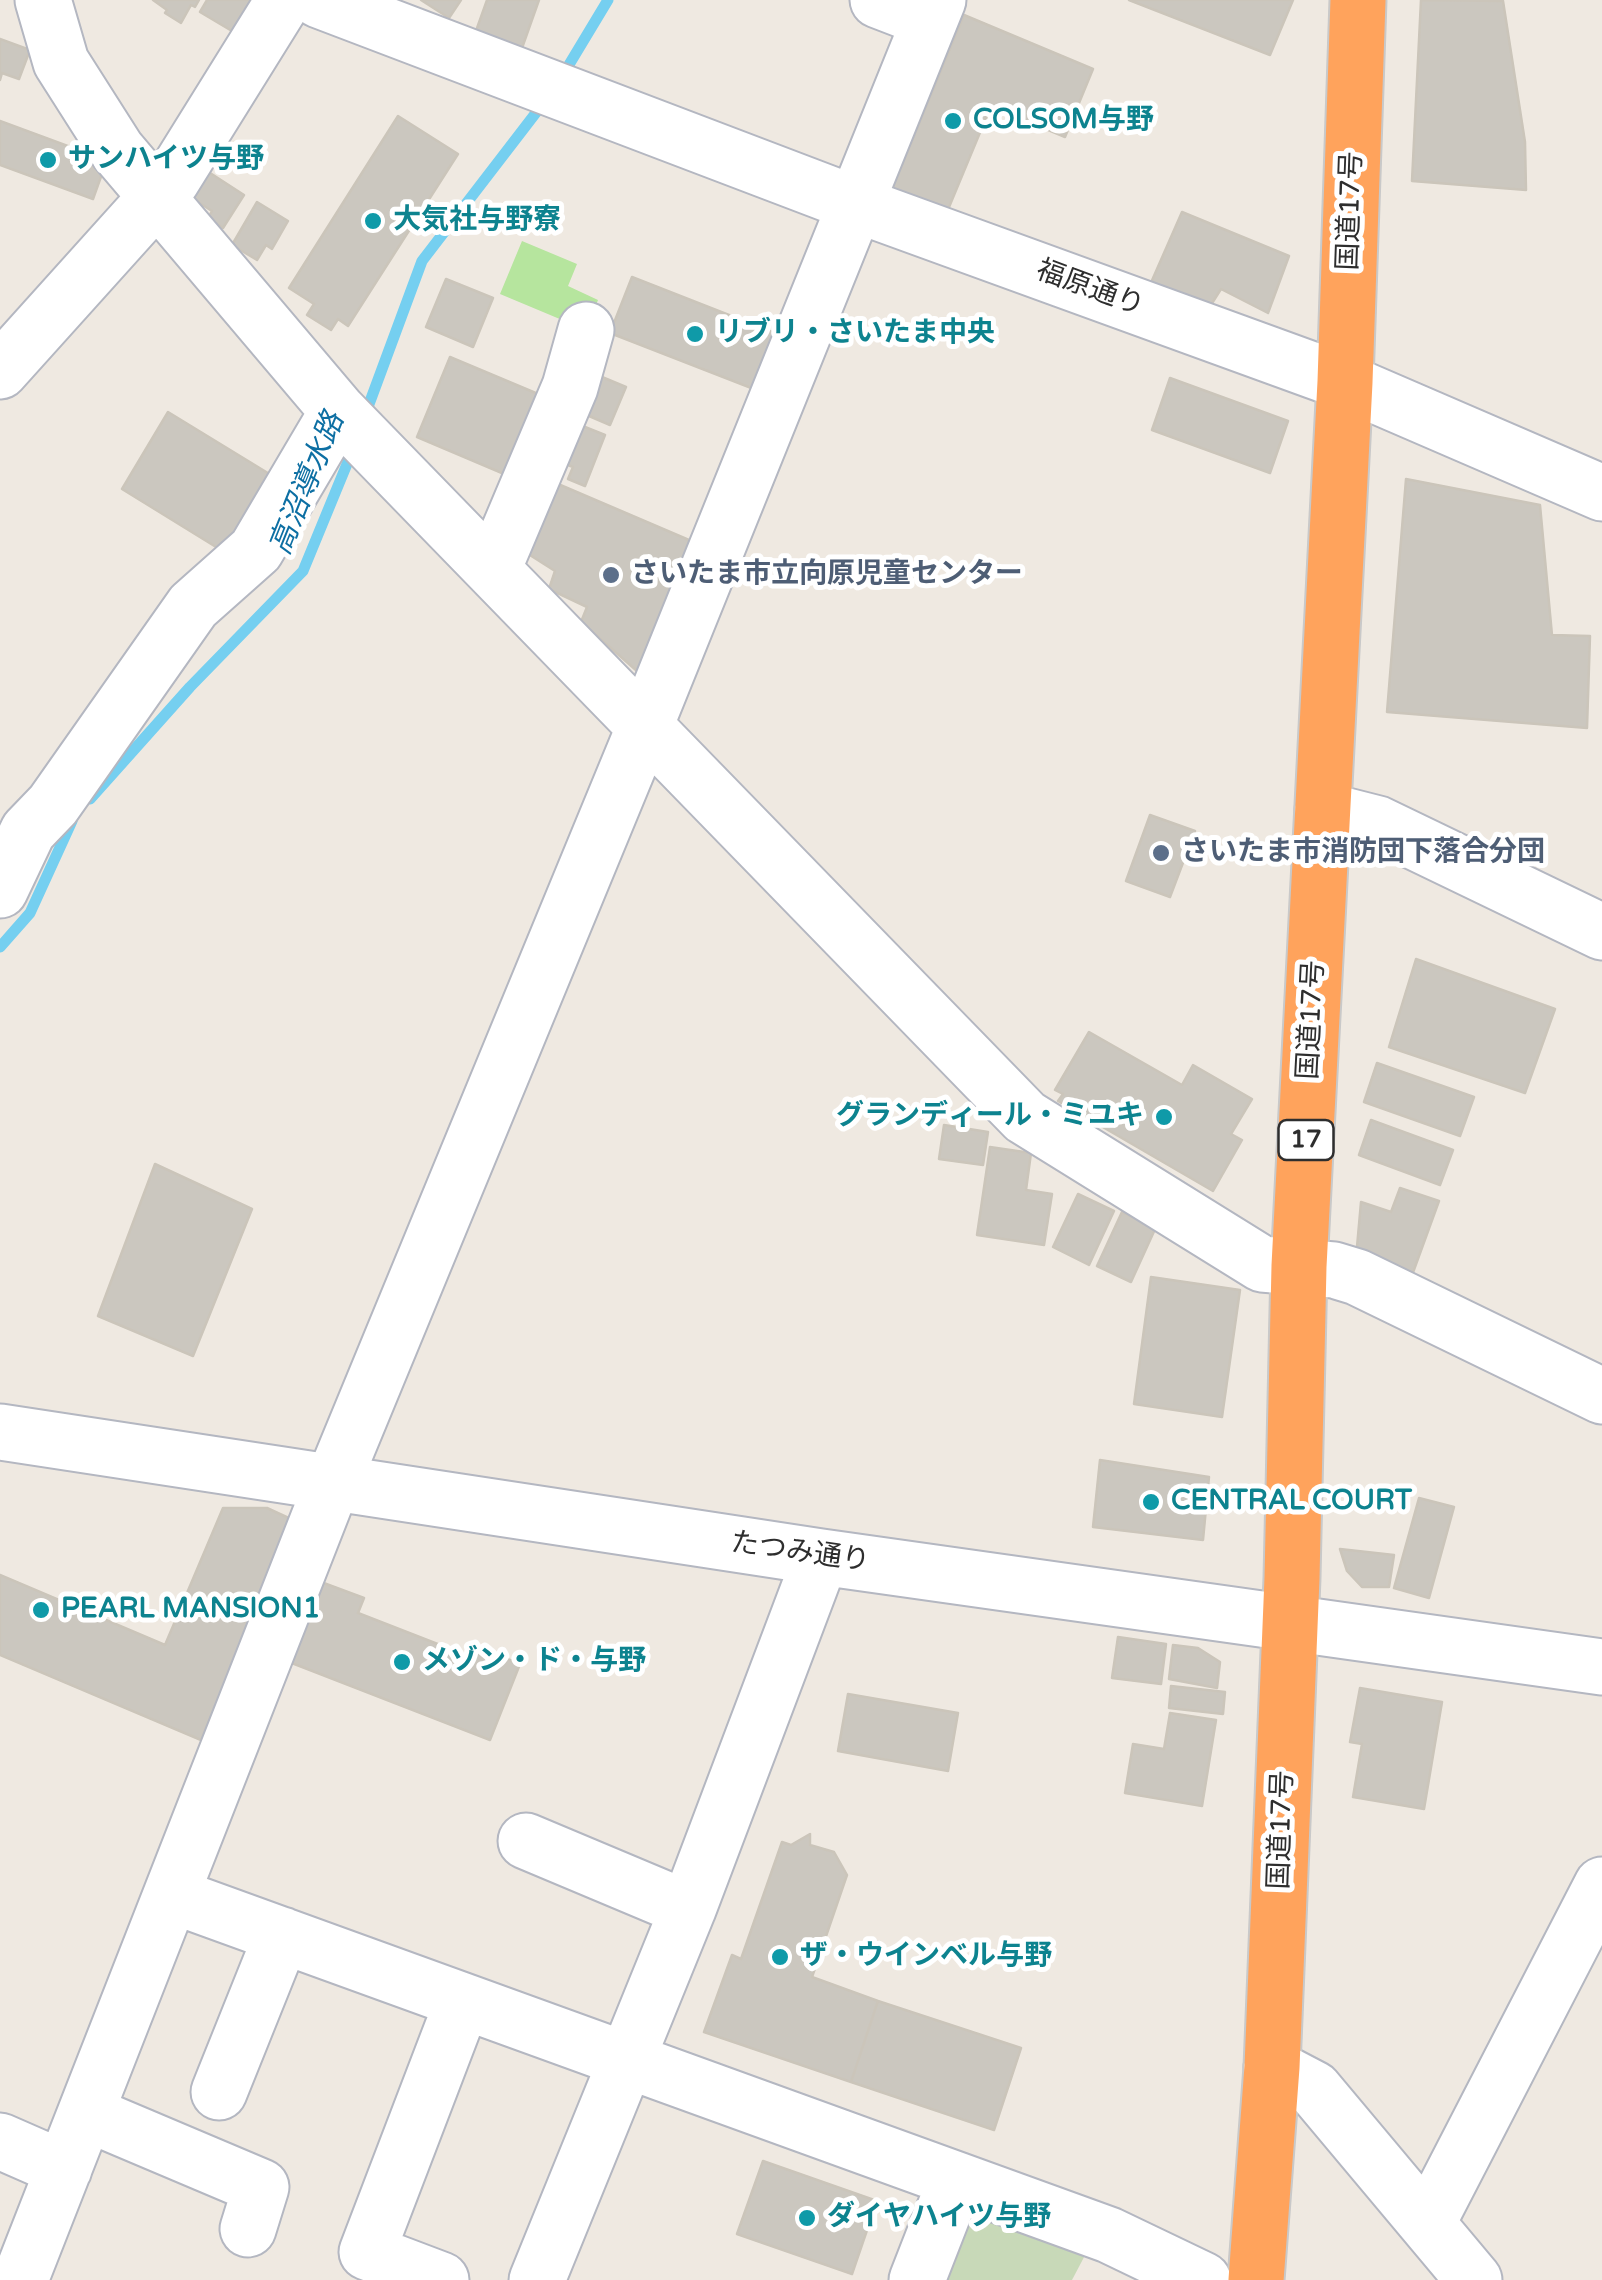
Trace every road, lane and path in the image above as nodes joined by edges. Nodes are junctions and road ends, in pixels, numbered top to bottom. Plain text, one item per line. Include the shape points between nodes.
1 (43, 0) edge
2 (284, 0) edge
3 (319, 0) edge
4 (878, 0) edge
5 (1358, 0) edge
6 (934, 10) edge
7 (155, 198) junction
8 (858, 205) junction
9 (586, 330) dead end
10 (0, 371) edge
11 (1346, 382) junction
12 (351, 426) junction
13 (1602, 493) edge
14 (493, 569) junction
15 (645, 726) junction
16 (1323, 810) junction
17 (0, 890) edge
18 (1602, 932) edge
19 (1299, 1266) junction
20 (1602, 1396) edge
21 (0, 1432) edge
22 (333, 1482) junction
23 (821, 1557) junction
24 (1290, 1622) junction
25 (1602, 1667) edge
26 (526, 1840) dead end
27 (1602, 1886) edge
28 (172, 1896) junction
29 (688, 1909) junction
30 (282, 1935) junction
31 (463, 2001) junction
32 (626, 2060) junction
33 (1272, 2068) junction
34 (219, 2092) dead end
35 (86, 2113) junction
36 (0, 2141) edge
37 (64, 2169) junction
38 (956, 2180) junction
39 (1428, 2222) junction
40 (248, 2230) dead end
41 (23, 2275) edge
42 (441, 2280) edge
43 (537, 2280) edge
44 (917, 2280) edge
45 (1203, 2280) edge
46 (1256, 2280) edge
47 (1474, 2280) edge

1 - 7 street via 61,62
2 - 7 street
3 - 8 street, 福原通り
4 - 6 street
5 - 11 highway, 国道17号 / 17
6 - 8 street
7 - 10 street
7 - 12 street
8 - 11 street, 福原通り
8 - 15 street
9 - 14 street via 570,388
11 - 13 street, 福原通り
11 - 16 highway, 国道17号 / 17
12 - 14 street
12 - 17 street via 256,550 193,606 53,806 28,831
14 - 15 street
15 - 19 street via 1025,1117 1262,1264
15 - 22 street
16 - 18 street via 1378,824
16 - 19 highway, 国道17号 / 17
19 - 20 street via 1357,1277
19 - 24 highway, 国道17号 / 17
21 - 22 street, たつみ通り
22 - 23 street, たつみ通り
22 - 28 street
23 - 24 street, たつみ通り
23 - 29 street
24 - 25 street, たつみ通り
24 - 33 highway, 国道17号 / 17
26 - 29 street
27 - 39 street
28 - 30 street
28 - 35 street
29 - 32 street
30 - 31 street
30 - 34 street
31 - 32 street
31 - 42 street via 367,2252
32 - 38 street
32 - 43 street
33 - 39 street via 1314,2089
33 - 46 highway, 国道17号 / 17
35 - 37 street
35 - 40 street via 262,2187
36 - 37 street
37 - 41 street
38 - 44 street
38 - 45 street via 1109,2235
39 - 47 street

